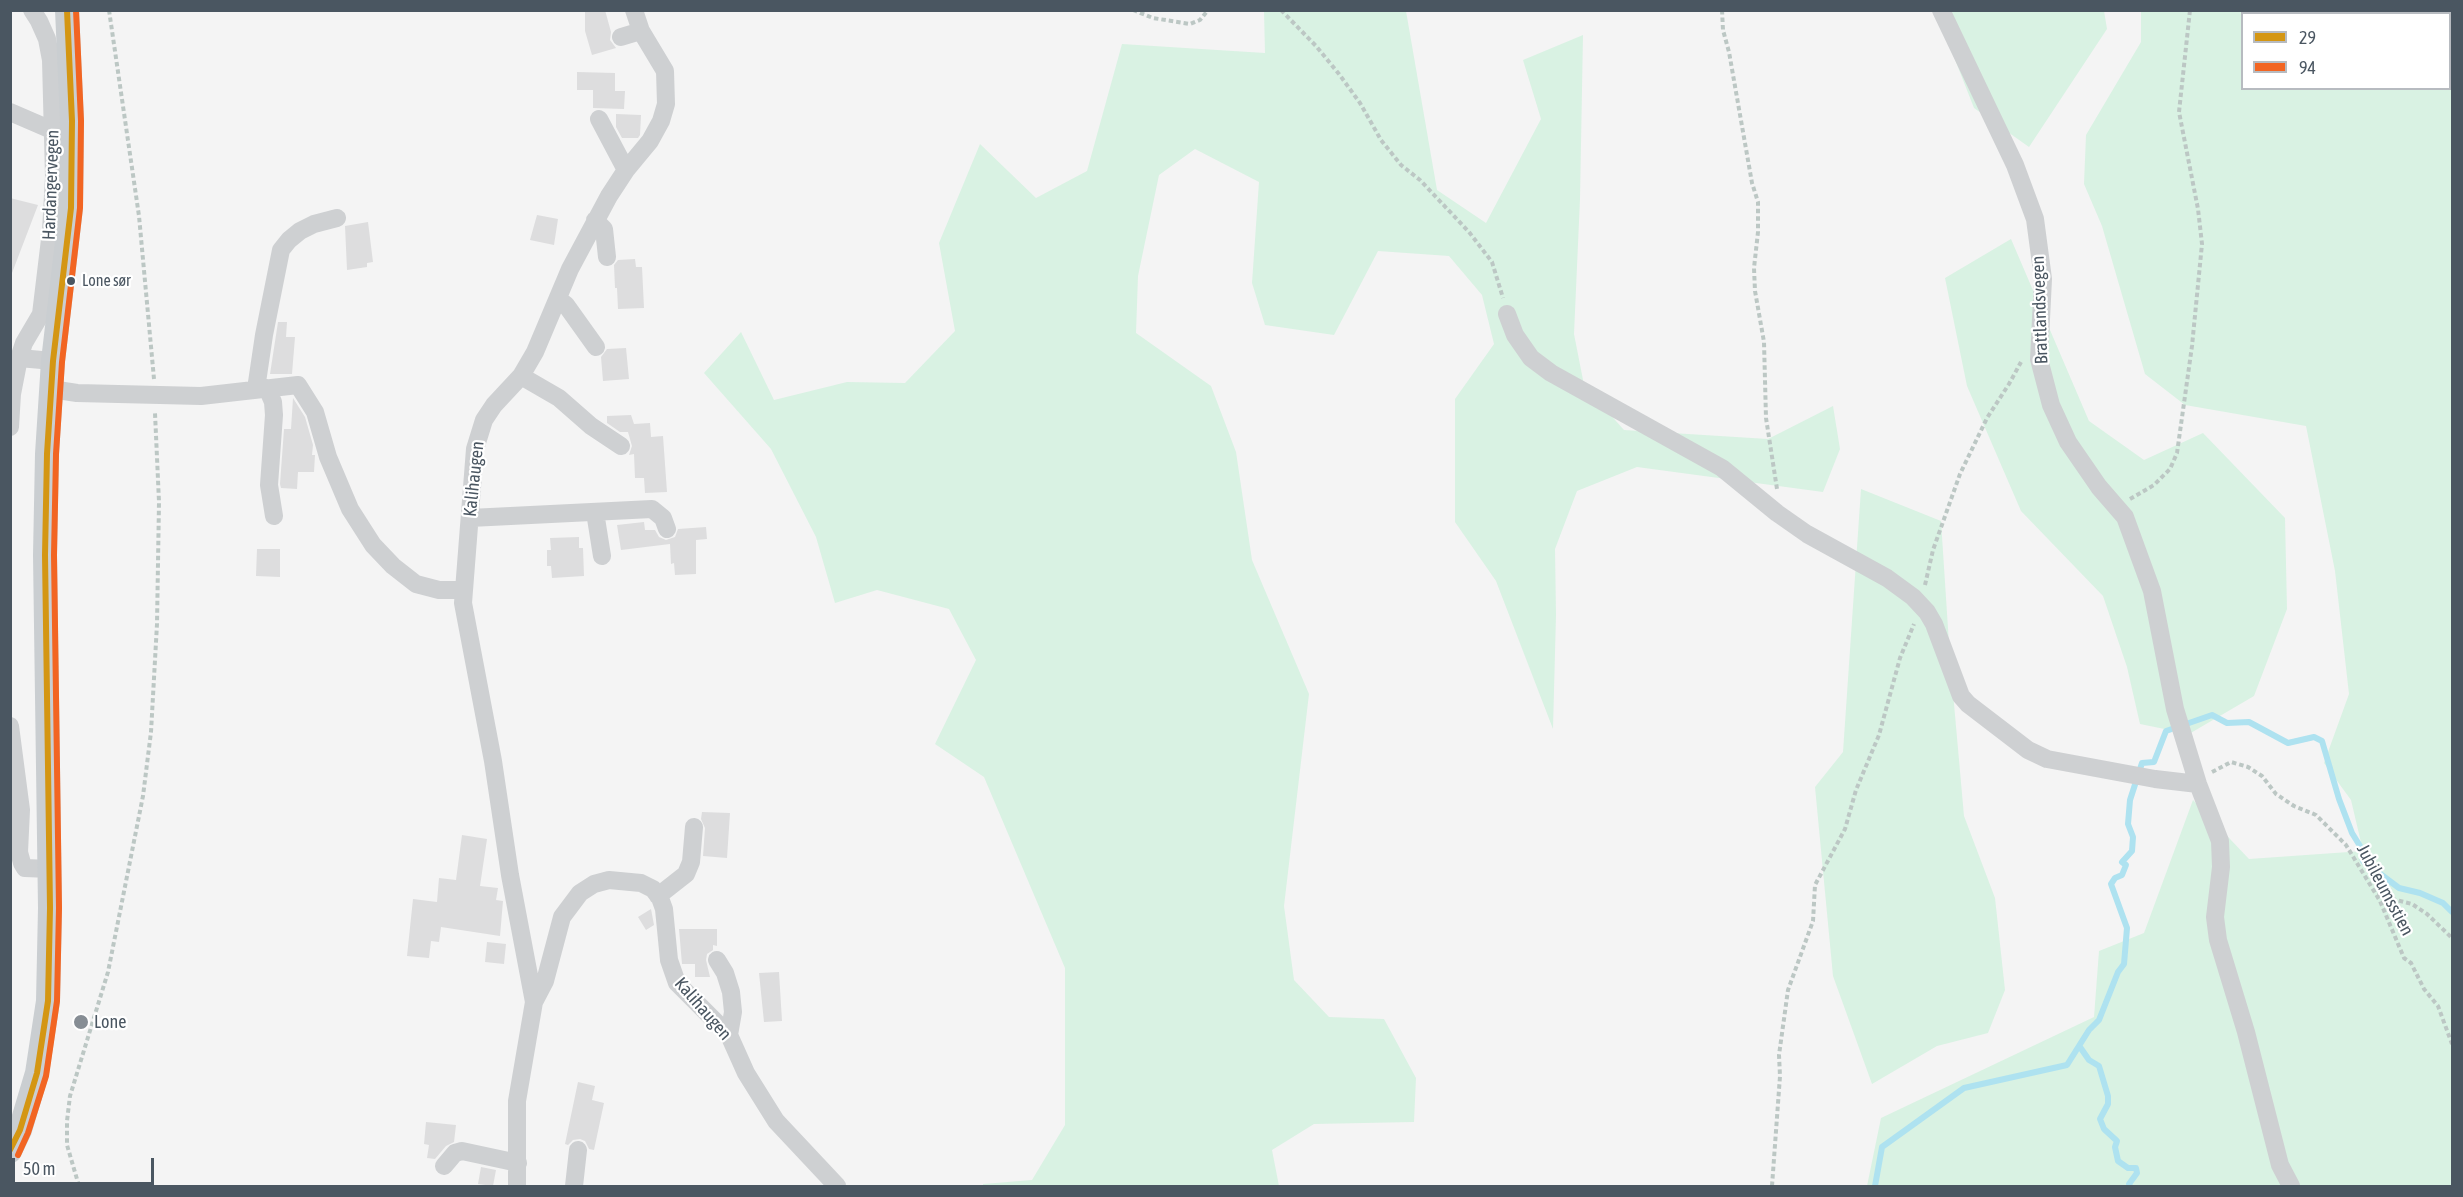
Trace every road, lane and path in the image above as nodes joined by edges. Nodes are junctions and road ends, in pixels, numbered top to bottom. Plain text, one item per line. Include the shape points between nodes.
1 (32, 10) edge
2 (67, 10) edge
3 (109, 10) edge
4 (634, 10) edge
5 (1134, 10) edge
6 (1208, 10) edge
7 (1281, 10) edge
8 (1722, 10) edge
9 (1941, 10) edge
10 (2190, 10) edge
11 (641, 31) junction
12 (621, 37) dead end
13 (10, 112) edge
14 (599, 119) dead end
15 (54, 131) junction
16 (626, 170) junction
17 (337, 218) dead end
18 (595, 220) junction
19 (607, 257) dead end
20 (558, 299) junction
21 (1507, 314) joint
22 (2039, 341) junction
23 (596, 347) dead end
24 (19, 358) junction
25 (53, 361) junction
26 (521, 376) junction
27 (265, 388) junction
28 (51, 389) junction
29 (155, 394) junction
30 (10, 427) edge
31 (621, 446) dead end
32 (2116, 507) junction
33 (595, 512) junction
34 (274, 516) dead end
35 (1782, 517) junction
36 (470, 518) junction
37 (668, 529) dead end
38 (602, 556) dead end
39 (463, 590) junction
40 (1921, 605) junction
41 (10, 726) edge
42 (2198, 780) junction
43 (694, 827) dead end
44 (50, 869) junction
45 (2376, 895) junction
46 (658, 896) junction
47 (2452, 938) edge
48 (717, 960) dead end
49 (534, 1002) junction
50 (729, 1035) junction
51 (2452, 1044) edge
52 (578, 1150) dead end
53 (10, 1151) edge
54 (518, 1163) junction
55 (444, 1166) dead end
56 (79, 1186) edge
57 (517, 1186) edge
58 (574, 1186) edge
59 (837, 1186) edge
60 (1772, 1186) edge
61 (2291, 1186) edge

1 - 15 street, Hardangervegen via 47,39 51,60
2 - 25 main road, Hardangervegen via 72,121 70,208
3 - 29 path via 139,216
4 - 11 street, Kalihaugen
5 - 6 path via 1153,18 1190,24 1200,21
7 - 21 path via 1340,74 1401,165 1444,204 1492,262
8 - 35 path via 1758,202 1755,291 1764,342 1769,448
9 - 22 street, Brattlandsvegen via 2015,165 2035,219 2043,279
10 - 32 path via 2179,112 2202,244 2181,425 2170,470 2154,486
11 - 12 street
11 - 16 street, Kalihaugen via 665,71 666,104 662,121 650,141
13 - 15 street
14 - 16 street
15 - 24 street, Hardangervegen via 44,295 41,314
16 - 18 street, Kalihaugen
17 - 27 street via 300,231 281,250 264,334
18 - 19 street via 604,229
18 - 20 street, Kalihaugen
20 - 23 street
20 - 26 street, Kalihaugen
21 - 35 street via 1530,358 1722,468
22 - 32 street, Brattlandsvegen via 2039,359 2051,405 2068,442
22 - 40 path via 2024,356 1987,418 1960,474 1933,550
24 - 25 street
24 - 30 street, Hardangervegen
25 - 28 main road, Hardangervegen
26 - 31 street via 559,398
26 - 36 street, Kalihaugen via 494,405 479,433
27 - 29 street via 201,396
27 - 34 street via 273,402 274,415 269,485
27 - 39 street via 293,383 301,387 315,412 328,457 350,509 373,545 416,584 439,590
28 - 29 street
28 - 44 main road, Hardangervegen via 45,555
29 - 56 path via 158,590 151,732 141,808 108,972 70,1096 67,1145
32 - 42 street, Brattlandsvegen via 2125,517 2152,591 2175,709
33 - 36 street
33 - 37 street via 652,509
33 - 38 street
35 - 40 street via 1887,578
36 - 39 street, Kalihaugen
39 - 49 street, Kalihaugen
40 - 42 street via 1934,624 1961,696 2028,750 2047,759 2155,779
40 - 60 path via 1845,829 1815,885 1813,921 1788,990 1779,1055
41 - 44 street via 21,810 22,863 25,868
42 - 45 path, Jubileumsstien via 2231,762 2239,762 2262,776 2276,794 2316,815 2346,845
42 - 61 street, Brattlandsvegen via 2220,841 2215,917 2218,939 2280,1165
43 - 46 street via 686,874
44 - 53 main road, Hardangervegen via 45,1034 28,1104
45 - 47 path via 2412,904
45 - 51 path, Jubileumsstien via 2404,958 2438,1006
46 - 49 street, Kalihaugen via 641,883 624,880 594,884 580,892 562,917 545,981
46 - 50 street, Kalihaugen via 664,909 672,973 677,983
48 - 50 street via 731,992
49 - 54 street, Kalihaugen via 517,1101
50 - 59 street, Kalihaugen via 746,1073 776,1121
52 - 58 street
54 - 55 street via 462,1151
54 - 57 street, Kalihaugen

